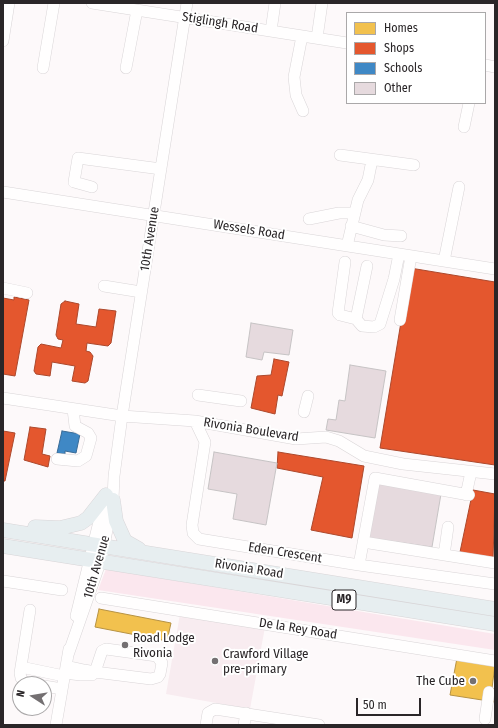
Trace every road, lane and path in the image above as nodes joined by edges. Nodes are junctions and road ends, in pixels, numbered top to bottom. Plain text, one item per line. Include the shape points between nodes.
1 (9, 3) edge
2 (54, 3) edge
3 (92, 3) edge
4 (187, 3) edge
5 (275, 3) edge
6 (322, 3) edge
7 (137, 10) junction
8 (185, 17) junction
9 (271, 31) junction
10 (302, 36) junction
11 (317, 38) junction
12 (3, 41) edge
13 (346, 43) edge
14 (43, 68) dead end
15 (126, 68) dead end
16 (469, 104) edge
17 (303, 111) dead end
18 (464, 127) dead end
19 (340, 155) dead end
20 (372, 160) junction
21 (414, 165) dead end
22 (161, 169) junction
23 (92, 187) dead end
24 (459, 187) dead end
25 (3, 192) edge
26 (354, 213) junction
27 (153, 215) junction
28 (309, 219) dead end
29 (351, 226) junction
30 (402, 236) dead end
31 (347, 246) junction
32 (396, 254) junction
33 (411, 256) junction
34 (444, 261) junction
35 (345, 262) dead end
36 (367, 266) dead end
37 (495, 269) edge
38 (104, 286) dead end
39 (3, 288) edge
40 (141, 292) junction
41 (27, 293) dead end
42 (356, 319) junction
43 (400, 320) dead end
44 (198, 395) dead end
45 (308, 396) dead end
46 (3, 398) edge
47 (241, 401) dead end
48 (73, 409) junction
49 (304, 412) dead end
50 (122, 416) junction
51 (195, 421) junction
52 (57, 458) dead end
53 (403, 464) junction
54 (471, 472) junction
55 (495, 474) edge
56 (387, 480) junction
57 (109, 497) junction
58 (3, 527) edge
59 (448, 527) dead end
60 (3, 530) edge
61 (363, 542) junction
62 (99, 544) junction
63 (3, 546) edge
64 (144, 551) junction
65 (444, 555) junction
66 (96, 559) junction
67 (495, 563) edge
68 (359, 565) junction
69 (3, 566) edge
70 (3, 573) edge
71 (3, 581) edge
72 (495, 584) edge
73 (62, 590) dead end
74 (101, 598) dead end
75 (429, 599) junction
76 (495, 602) edge
77 (495, 609) edge
78 (30, 610) dead end
79 (495, 624) edge
80 (495, 661) edge
81 (66, 667) junction
82 (21, 668) junction
83 (95, 672) junction
84 (20, 676) edge
85 (52, 687) edge
86 (62, 689) junction
87 (490, 699) edge
88 (246, 713) junction
89 (488, 716) edge
90 (286, 722) edge
91 (56, 725) edge
92 (206, 725) edge
93 (244, 725) edge
94 (319, 725) edge

1 - 12 street
2 - 14 street
3 - 7 street, Stiglingh Road
4 - 8 street, 10th Avenue
5 - 9 street
6 - 11 street
7 - 8 street, Stiglingh Road
7 - 15 street
8 - 9 street, Stiglingh Road
8 - 22 street, 10th Avenue
9 - 10 street, Stiglingh Road
10 - 11 street, Stiglingh Road
10 - 17 street via 294,77 296,96
11 - 13 street, Stiglingh Road
16 - 18 street
19 - 20 street
20 - 21 street
20 - 26 street via 368,180
22 - 23 street via 78,158 74,182
22 - 27 street, 10th Avenue
24 - 34 street
25 - 27 street, Wessels Road
26 - 28 street
26 - 29 street
27 - 31 street, Wessels Road
27 - 40 street, 10th Avenue
29 - 30 street
29 - 31 street
31 - 32 street, Wessels Road
32 - 33 street, Wessels Road
32 - 42 street via 390,278 391,285 377,327 362,326
33 - 34 street, Wessels Road
33 - 43 street
34 - 37 street, Wessels Road
35 - 42 street via 338,313
36 - 42 street
38 - 40 street
39 - 41 street
40 - 50 street, 10th Avenue
44 - 47 street
45 - 49 street
46 - 48 street, Rivonia Boulevard
48 - 50 street, Rivonia Boulevard
48 - 52 street via 74,426 88,433 91,438 86,456 78,461
50 - 51 street, Rivonia Boulevard
50 - 57 street, 10th Avenue
51 - 53 street, Rivonia Boulevard via 296,439 334,438 364,456
51 - 68 street, Eden Crescent via 203,435 205,448 192,525 195,536 205,541
53 - 54 street, Rivonia Boulevard
53 - 56 street
54 - 55 street, Rivonia Boulevard
54 - 56 street via 467,495
56 - 61 street via 375,478 373,483
57 - 58 main road via 88,518 72,526
57 - 62 street, 10th Avenue
57 - 64 main road via 125,541
59 - 65 street
60 - 62 main road, Rivonia Road / M9
61 - 65 street
61 - 68 street
62 - 64 main road, Rivonia Road / M9
62 - 66 street, 10th Avenue
63 - 66 main road, Rivonia Road / M9
64 - 75 main road, Rivonia Road / M9
65 - 67 street
66 - 79 main road, Rivonia Road / M9
66 - 81 street, 10th Avenue
68 - 72 street, Eden Crescent
69 - 70 path
71 - 73 street
74 - 80 street, De la Rey Road
75 - 76 main road via 451,597
75 - 77 main road, Rivonia Road / M9
78 - 82 street
81 - 82 street
81 - 83 street via 87,676
81 - 86 street, 10th Avenue
82 - 84 street
83 - 83 street via 104,649 157,656 162,663 158,677 151,679
85 - 86 street
86 - 91 street, 10th Avenue
87 - 89 street
88 - 90 street
88 - 92 street via 215,709 208,713
88 - 93 street
90 - 94 street

